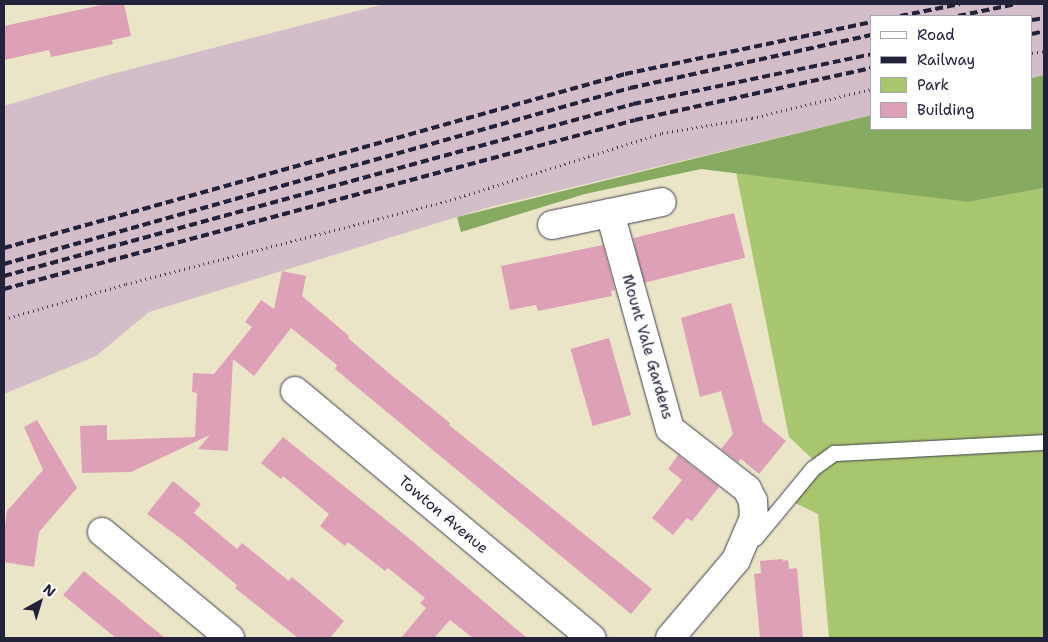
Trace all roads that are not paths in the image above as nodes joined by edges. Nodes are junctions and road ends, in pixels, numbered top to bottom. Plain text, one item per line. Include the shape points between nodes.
1 (662, 202) dead end
2 (610, 213) junction
3 (552, 225) dead end
4 (295, 391) dead end
5 (1044, 442) edge
6 (102, 532) dead end
7 (736, 560) junction
8 (230, 638) edge
9 (591, 638) edge
10 (670, 638) edge

1 - 2 street
2 - 3 street
2 - 7 street, Mount Vale Gardens via 670,428 746,489 753,501 754,518
4 - 9 street, Towton Avenue
5 - 7 lane via 834,453 813,468
6 - 8 street
7 - 10 street, Mount Vale Gardens

